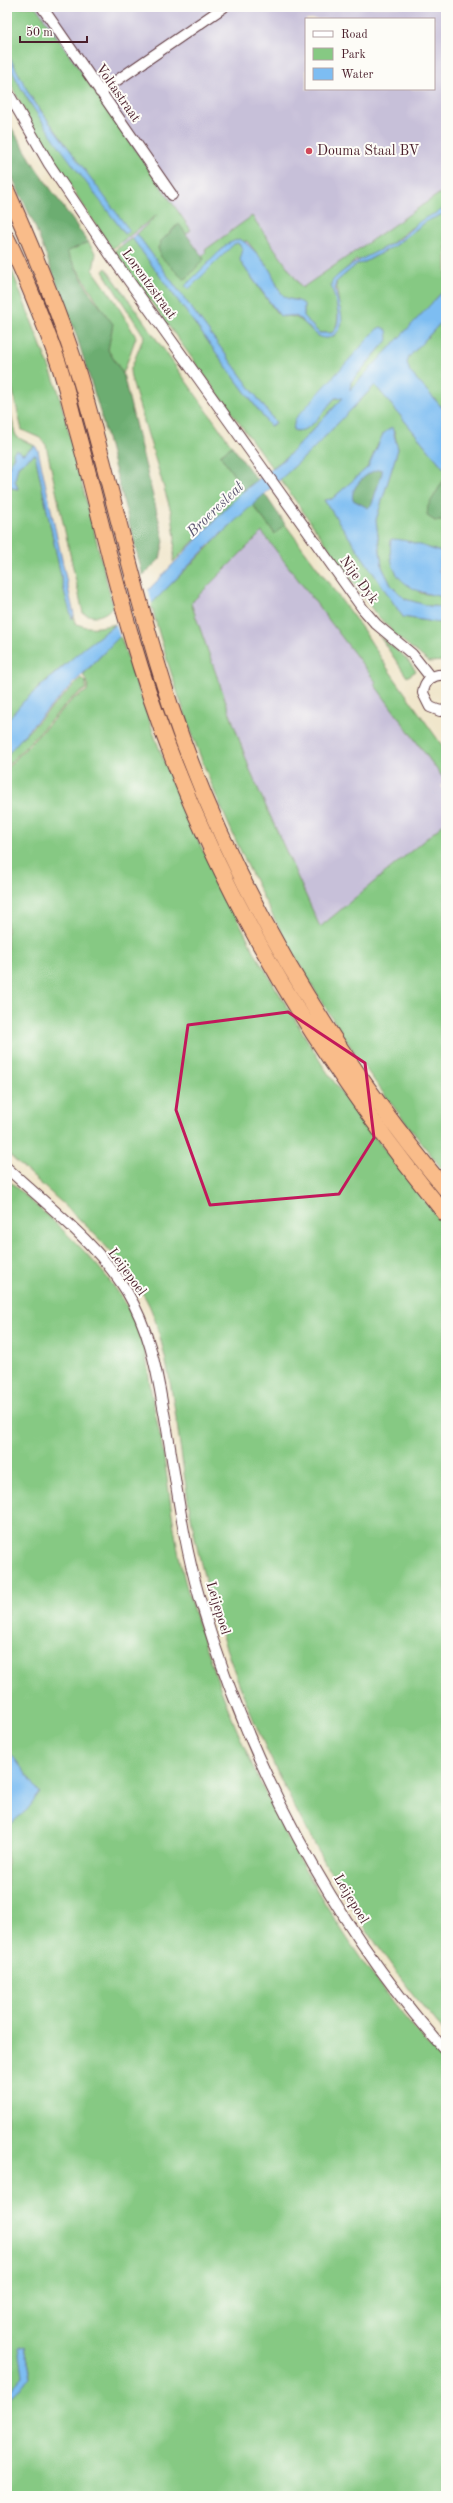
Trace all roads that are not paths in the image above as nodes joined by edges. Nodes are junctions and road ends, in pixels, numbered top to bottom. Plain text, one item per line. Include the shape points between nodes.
1 (42, 7) edge
2 (224, 7) edge
3 (7, 91) edge
4 (100, 92) junction
5 (7, 191) edge
6 (172, 195) dead end
7 (7, 238) edge
8 (277, 488) joint
9 (446, 675) edge
10 (431, 678) junction
11 (446, 710) edge
12 (7, 1168) edge
13 (446, 1190) edge
14 (446, 1215) edge
15 (446, 2051) edge

1 - 4 street, Voltastraat
2 - 4 street
3 - 8 street, Lorentzstraat via 49,164 109,253
4 - 6 street, Voltastraat
5 - 13 highway via 50,293 84,390 143,617 172,709 198,777 246,884 319,1016 376,1099
7 - 14 highway via 58,360 130,631 157,717 189,801 228,887 282,987 342,1081 393,1150
8 - 10 street, Nije Dyk via 366,613 412,654
9 - 10 street
10 - 11 street via 424,689 424,698 430,707 440,711
12 - 15 street, Leijepoel via 102,1260 125,1289 138,1313 156,1369 189,1557 218,1653 248,1732 302,1842 351,1925 394,1988

